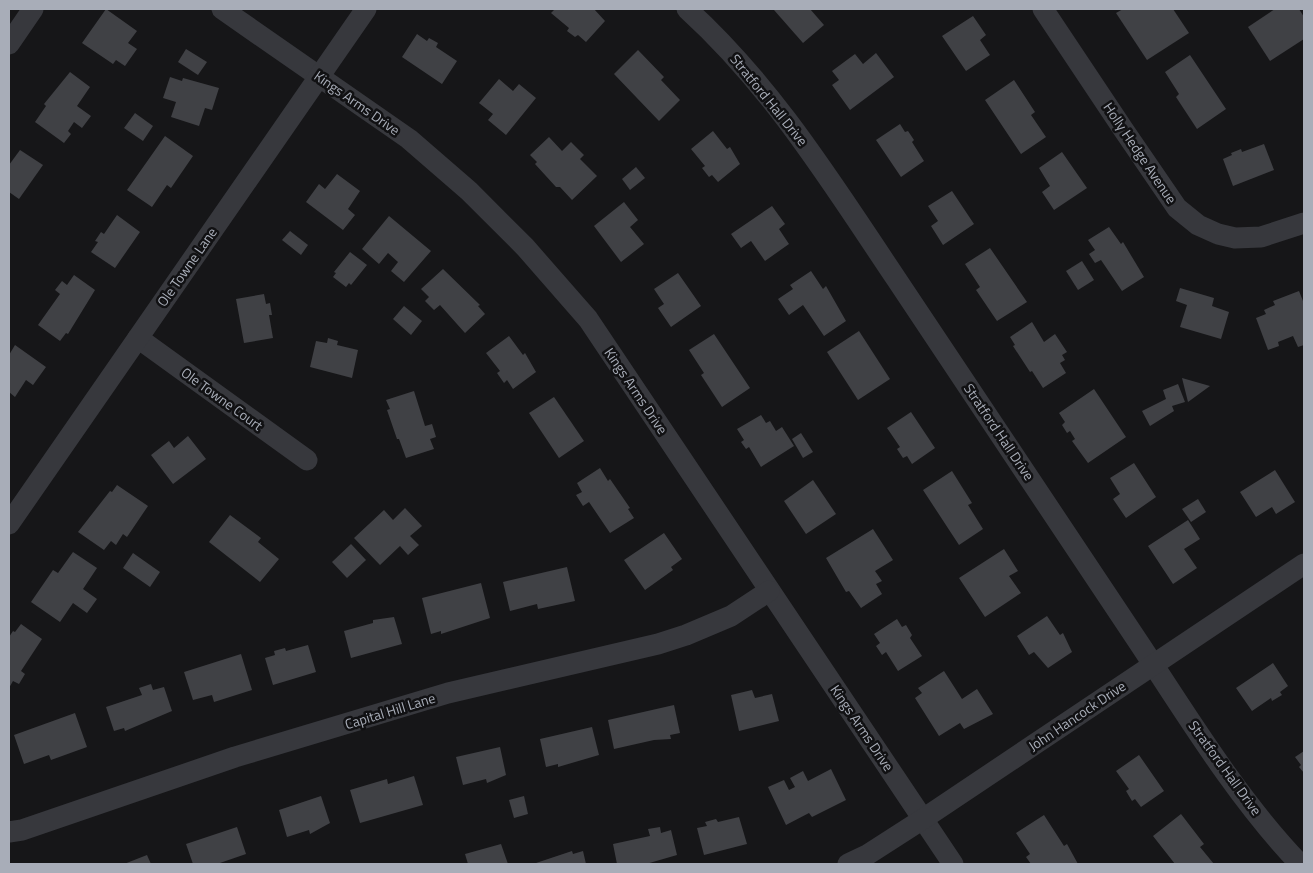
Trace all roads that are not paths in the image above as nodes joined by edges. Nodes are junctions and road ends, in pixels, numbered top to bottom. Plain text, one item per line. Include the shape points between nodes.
1 (33, 9) edge
2 (222, 9) edge
3 (366, 9) edge
4 (687, 9) edge
5 (1043, 9) edge
6 (9, 44) edge
7 (319, 76) junction
8 (1304, 223) edge
9 (138, 338) junction
10 (307, 460) dead end
11 (9, 524) edge
12 (1304, 564) edge
13 (769, 591) junction
14 (1153, 665) junction
15 (923, 820) junction
16 (9, 832) edge
17 (848, 864) edge
18 (953, 864) edge
19 (1300, 864) edge

1 - 6 street
2 - 7 street, Kings Arms Drive
3 - 7 street, Ole Towne Lane
4 - 14 street, Stratford Hall Drive via 754,78 798,133 1010,446
5 - 8 street, Holly Hedge Avenue via 1177,208 1198,225 1235,238 1262,237
7 - 9 street, Ole Towne Lane
7 - 13 street, Kings Arms Drive via 408,139 469,191 532,254 588,318
9 - 10 street, Ole Towne Court
9 - 11 street, Ole Towne Lane
12 - 14 street, John Hancock Drive
13 - 15 street, Kings Arms Drive
13 - 16 street, Capital Hill Lane via 731,616 658,644 448,693 235,757
14 - 15 street, John Hancock Drive
14 - 19 street, Stratford Hall Drive via 1254,810
15 - 17 street, John Hancock Drive
15 - 18 street, Kings Arms Drive

